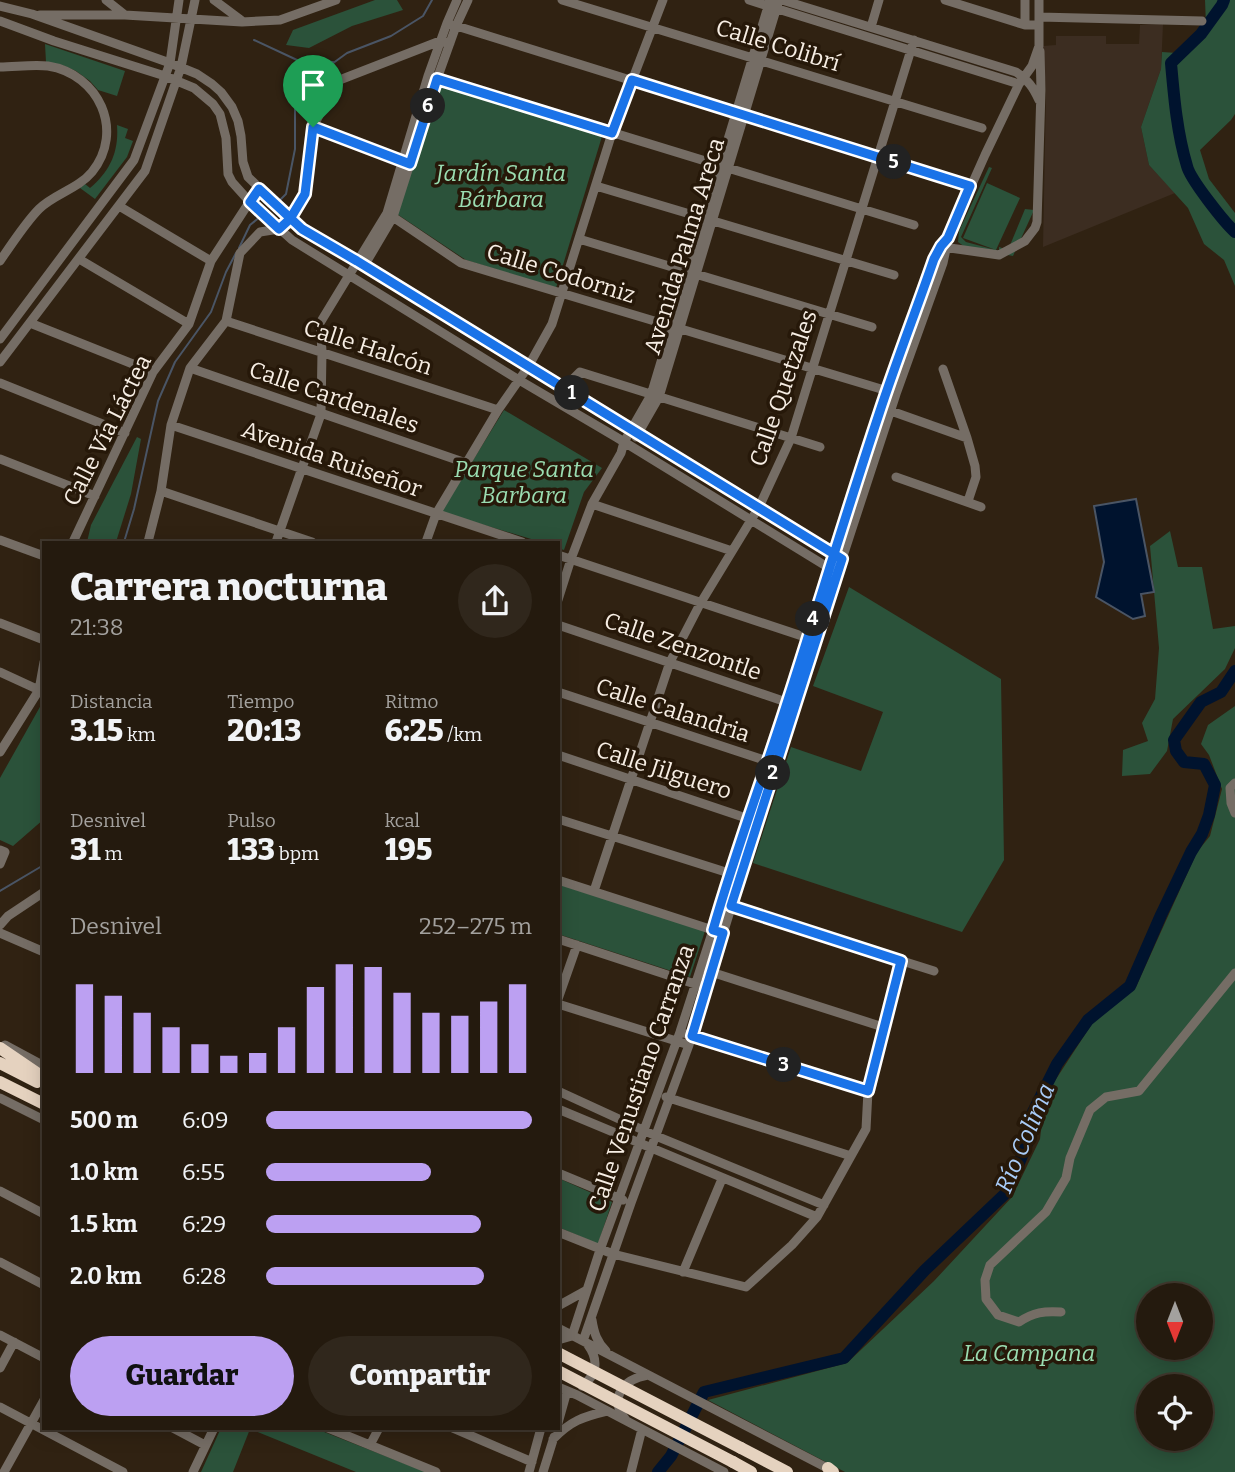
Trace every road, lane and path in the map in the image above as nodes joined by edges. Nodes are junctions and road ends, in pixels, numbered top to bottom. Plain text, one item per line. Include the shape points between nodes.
1 (106, 0) edge
2 (180, 0) edge
3 (195, 0) edge
4 (214, 0) edge
5 (336, 0) edge
6 (457, 0) edge
7 (468, 0) edge
8 (562, 0) edge
9 (663, 0) edge
10 (749, 0) edge
11 (879, 0) edge
12 (945, 0) edge
13 (1026, 0) edge
14 (1039, 0) edge
15 (324, 2) edge
16 (959, 2) edge
17 (775, 3) edge
18 (0, 6) edge
19 (32, 15) junction
20 (125, 15) junction
21 (176, 18) junction
22 (191, 19) junction
23 (0, 21) edge
24 (1039, 21) junction
25 (1202, 21) dead end
26 (242, 22) junction
27 (452, 24) junction
28 (61, 25) junction
29 (1025, 25) junction
30 (871, 27) junction
31 (652, 28) junction
32 (54, 41) junction
33 (445, 42) junction
34 (913, 45) junction
35 (1039, 46) junction
36 (757, 59) junction
37 (170, 63) junction
38 (0, 67) edge
39 (181, 67) junction
40 (165, 76) junction
41 (432, 78) junction
42 (177, 80) junction
43 (632, 80) junction
44 (1022, 81) junction
45 (895, 101) junction
46 (1040, 102) junction
47 (740, 114) junction
48 (313, 127) junction
49 (982, 128) dead end
50 (612, 133) junction
51 (878, 158) junction
52 (407, 162) junction
53 (724, 167) junction
54 (114, 185) junction
55 (596, 186) junction
56 (970, 186) junction
57 (259, 189) junction
58 (128, 194) junction
59 (250, 202) junction
60 (119, 206) junction
61 (862, 209) junction
62 (390, 215) junction
63 (290, 219) junction
64 (708, 220) junction
65 (915, 225) dead end
66 (279, 229) junction
67 (579, 239) junction
68 (945, 244) junction
69 (79, 259) junction
70 (0, 261) edge
71 (211, 261) junction
72 (846, 261) junction
73 (361, 264) junction
74 (692, 273) junction
75 (349, 275) junction
76 (894, 275) dead end
77 (562, 293) junction
78 (829, 314) junction
79 (226, 321) junction
80 (30, 323) junction
81 (189, 324) junction
82 (676, 327) junction
83 (872, 327) dead end
84 (0, 339) edge
85 (322, 351) junction
86 (0, 362) edge
87 (528, 367) junction
88 (190, 368) junction
89 (812, 369) junction
90 (943, 369) dead end
91 (153, 372) junction
92 (519, 380) junction
93 (0, 383) edge
94 (564, 388) junction
95 (891, 392) junction
96 (655, 396) junction
97 (498, 410) junction
98 (321, 414) junction
99 (890, 415) junction
100 (878, 416) junction
101 (170, 425) junction
102 (635, 432) junction
103 (125, 433) junction
104 (791, 438) junction
105 (967, 438) junction
106 (627, 444) junction
107 (820, 447) dead end
108 (0, 459) edge
109 (466, 463) junction
110 (302, 469) junction
111 (896, 477) dead end
112 (161, 491) junction
113 (96, 496) junction
114 (968, 502) junction
115 (592, 503) junction
116 (981, 506) dead end
117 (759, 507) junction
118 (436, 514) junction
119 (751, 520) junction
120 (280, 532) junction
121 (0, 540) edge
122 (74, 541) edge
123 (148, 541) edge
124 (276, 541) edge
125 (309, 541) edge
126 (426, 541) edge
127 (519, 541) edge
128 (732, 551) junction
129 (42, 555) edge
130 (560, 556) edge
131 (838, 557) junction
132 (571, 559) junction
133 (834, 571) junction
134 (560, 594) edge
135 (700, 604) junction
136 (0, 623) edge
137 (560, 626) edge
138 (42, 639) edge
139 (811, 640) junction
140 (670, 662) junction
141 (0, 671) edge
142 (42, 673) edge
143 (39, 690) junction
144 (560, 693) edge
145 (791, 703) junction
146 (650, 723) junction
147 (0, 752) edge
148 (560, 756) edge
149 (771, 763) junction
150 (631, 780) junction
151 (1235, 783) edge
152 (1235, 813) edge
153 (560, 820) edge
154 (753, 820) junction
155 (612, 837) junction
156 (3, 851) edge
157 (0, 864) edge
158 (729, 874) junction
159 (741, 874) junction
160 (560, 881) edge
161 (594, 891) junction
162 (42, 893) edge
163 (726, 905) junction
164 (0, 925) edge
165 (713, 930) junction
166 (0, 933) edge
167 (723, 933) junction
168 (560, 940) edge
169 (577, 945) junction
170 (42, 951) edge
171 (901, 961) junction
172 (700, 968) junction
173 (934, 971) dead end
174 (711, 972) junction
175 (1235, 973) edge
176 (695, 984) junction
177 (706, 988) junction
178 (560, 995) edge
179 (560, 1002) edge
180 (883, 1027) junction
181 (678, 1036) junction
182 (690, 1041) junction
183 (0, 1043) edge
184 (0, 1048) edge
185 (0, 1063) edge
186 (42, 1065) edge
187 (42, 1076) edge
188 (0, 1083) edge
189 (42, 1085) edge
190 (868, 1091) junction
191 (560, 1092) edge
192 (657, 1094) junction
193 (670, 1098) junction
194 (1, 1101) edge
195 (42, 1103) edge
196 (560, 1110) edge
197 (42, 1119) edge
198 (644, 1130) junction
199 (656, 1136) junction
200 (639, 1144) junction
201 (651, 1149) junction
202 (851, 1156) junction
203 (560, 1174) edge
204 (722, 1178) junction
205 (0, 1191) edge
206 (620, 1198) junction
207 (631, 1203) junction
208 (824, 1205) junction
209 (42, 1213) edge
210 (817, 1217) junction
211 (560, 1233) edge
212 (600, 1250) junction
213 (613, 1254) junction
214 (0, 1262) edge
215 (683, 1272) junction
216 (42, 1284) edge
217 (587, 1290) junction
218 (560, 1305) edge
219 (1061, 1312) dead end
220 (591, 1316) junction
221 (560, 1329) edge
222 (0, 1335) edge
223 (572, 1336) junction
224 (560, 1339) edge
225 (583, 1341) junction
226 (14, 1342) junction
227 (560, 1354) edge
228 (610, 1355) junction
229 (42, 1357) edge
230 (0, 1368) edge
231 (560, 1372) edge
232 (648, 1375) junction
233 (563, 1389) edge
234 (42, 1404) edge
235 (0, 1407) edge
236 (560, 1409) edge
237 (607, 1410) junction
238 (628, 1422) junction
239 (31, 1423) junction
240 (42, 1429) edge
241 (44, 1430) edge
242 (177, 1430) edge
243 (213, 1430) edge
244 (333, 1430) edge
245 (378, 1430) edge
246 (458, 1430) edge
247 (540, 1430) edge
248 (556, 1430) edge
249 (642, 1430) junction
250 (553, 1439) junction
251 (205, 1445) junction
252 (370, 1445) junction
253 (532, 1462) junction
254 (728, 1467) edge
255 (832, 1471) edge
256 (4, 1472) edge
257 (123, 1472) edge
258 (193, 1472) edge
259 (436, 1472) edge
260 (529, 1472) edge
261 (543, 1472) edge
262 (631, 1472) edge
263 (749, 1472) edge
264 (787, 1472) edge

1 - 20 street
2 - 21 street
3 - 22 street
4 - 26 street
5 - 15 street
6 - 27 street
7 - 27 street
8 - 31 street, Calle Colibrí
9 - 31 street
10 - 17 street
11 - 30 street
12 - 16 street
13 - 29 street
14 - 24 street, Calle Venustiano Carranza
15 - 26 street via 280,20
16 - 29 street
17 - 30 street
17 - 34 street
17 - 36 street, Avenida Palma Areca
18 - 19 street
19 - 20 street
19 - 28 street
20 - 21 street
21 - 22 street
21 - 37 street
22 - 26 street
22 - 39 street
23 - 32 street
24 - 25 street
24 - 29 street
24 - 35 street, Calle Venustiano Carranza
27 - 33 street
27 - 43 street
28 - 32 street
28 - 37 street
30 - 34 street
31 - 36 street, Calle Colibrí
31 - 43 street
32 - 40 street
33 - 41 street
33 - 48 street via 337,81
34 - 44 street via 1016,72
34 - 45 street, Calle Quetzales
35 - 44 street, Calle Venustiano Carranza
35 - 46 street
36 - 45 street, Calle Colibrí
36 - 47 street, Avenida Palma Areca
37 - 39 street
37 - 40 street
38 - 70 street via 47,66 71,74 99,98 107,133 93,172 40,208
39 - 42 street
39 - 57 street via 212,84 232,107 244,170
40 - 42 street
40 - 54 street via 134,160
41 - 50 street
41 - 52 street
42 - 58 street via 145,171
42 - 59 street via 204,94 219,114 228,173
43 - 47 street
43 - 50 street
44 - 46 street via 1034,87
44 - 56 street, Calle Venustiano Carranza
45 - 49 street, Calle Colibrí
45 - 51 street, Calle Quetzales
46 - 68 street via 1035,228 1025,241 999,255
47 - 51 street
47 - 53 street, Avenida Palma Areca
48 - 52 street
48 - 63 street via 305,194
50 - 53 street
50 - 55 street
51 - 56 street
51 - 61 street, Calle Quetzales
52 - 62 street
53 - 61 street
53 - 64 street, Avenida Palma Areca
54 - 58 street
54 - 84 street
55 - 64 street
55 - 67 street
56 - 68 street, Calle Venustiano Carranza
57 - 59 street, Calle Vía Láctea
57 - 63 street
58 - 60 street
59 - 66 street
59 - 71 street, Calle Vía Láctea
60 - 69 street
60 - 71 street
61 - 65 street
61 - 72 street, Calle Quetzales
62 - 73 street
62 - 77 street, Calle Codorniz via 461,263
63 - 66 street
63 - 73 street
64 - 72 street
64 - 74 street, Avenida Palma Areca
66 - 75 street
66 - 79 street via 260,232 240,253
67 - 74 street
67 - 77 street
68 - 95 street, Calle Venustiano Carranza
69 - 80 street
69 - 81 street
71 - 81 street, Calle Vía Láctea
72 - 76 street
72 - 78 street, Calle Quetzales
73 - 75 street
73 - 87 street
74 - 78 street
74 - 82 street, Avenida Palma Areca
75 - 85 street via 320,323
75 - 92 street
77 - 82 street, Calle Codorniz
77 - 87 street via 552,324
78 - 83 street
78 - 89 street, Calle Quetzales
79 - 85 street, Calle Halcón
79 - 88 street
80 - 86 street
80 - 91 street
81 - 91 street, Calle Vía Láctea
82 - 89 street, Calle Codorniz
82 - 96 street, Avenida Palma Areca
85 - 97 street, Calle Halcón
85 - 98 street
87 - 92 street
87 - 94 street
88 - 98 street, Calle Cardenales
88 - 101 street
89 - 95 street, Calle Codorniz
89 - 104 street, Calle Quetzales
90 - 105 street
91 - 103 street, Calle Vía Láctea
92 - 97 street
92 - 106 street
93 - 103 street
94 - 96 street via 580,372
94 - 102 street
95 - 99 street, Calle Venustiano Carranza
95 - 100 street, Calle Venustiano Carranza
96 - 102 street, Avenida Palma Areca
96 - 104 street
97 - 109 street
98 - 109 street, Calle Cardenales
98 - 110 street
99 - 100 street
99 - 105 street
99 - 131 street, Calle Venustiano Carranza
100 - 131 street, Calle Venustiano Carranza
101 - 110 street, Avenida Ruiseñor
101 - 112 street
102 - 106 street, Avenida Palma Areca
102 - 117 street
103 - 113 street, Calle Vía Láctea
104 - 107 street
104 - 117 street, Calle Quetzales
105 - 114 street via 976,477
106 - 115 street, Avenida Palma Areca
106 - 119 street
108 - 113 street
109 - 118 street
110 - 118 street, Avenida Ruiseñor
110 - 120 street
111 - 114 street
112 - 120 street
112 - 123 street
113 - 122 street, Calle Vía Láctea
114 - 116 street
115 - 128 street
115 - 132 street, Avenida Palma Areca
117 - 119 street, Calle Quetzales
117 - 131 street
118 - 126 street
118 - 127 street, Avenida Ruiseñor
119 - 128 street, Calle Quetzales
119 - 133 street
120 - 124 street
120 - 125 street
121 - 129 street
128 - 135 street, Calle Quetzales
130 - 132 street
131 - 133 street, Calle Venustiano Carranza
132 - 134 street, Avenida Palma Areca
132 - 135 street
133 - 139 street, Calle Venustiano Carranza
135 - 139 street
135 - 140 street, Calle Quetzales
136 - 138 street
137 - 140 street, Calle Zenzontle
139 - 145 street, Calle Venustiano Carranza
140 - 145 street, Calle Zenzontle
140 - 146 street, Calle Quetzales
141 - 143 street
142 - 143 street
143 - 147 street
144 - 146 street, Calle Calandria
145 - 149 street, Calle Venustiano Carranza
146 - 149 street, Calle Calandria
146 - 150 street, Calle Quetzales
148 - 150 street, Calle Jilguero
149 - 154 street, Calle Venustiano Carranza
150 - 154 street, Calle Jilguero
150 - 155 street, Calle Quetzales
151 - 152 street via 1230,788
153 - 155 street
154 - 158 street, Calle Venustiano Carranza
154 - 159 street, Calle Venustiano Carranza
155 - 158 street
155 - 161 street, Calle Quetzales
156 - 157 street
158 - 159 street
158 - 163 street, Calle Venustiano Carranza
159 - 163 street, Calle Venustiano Carranza
160 - 161 street
161 - 165 street
162 - 164 street
163 - 165 street, Calle Venustiano Carranza
163 - 167 street, Calle Venustiano Carranza
163 - 171 street
165 - 167 street
165 - 172 street, Calle Venustiano Carranza
166 - 170 street
167 - 174 street, Calle Venustiano Carranza
168 - 169 street
169 - 176 street
169 - 178 street
171 - 173 street
171 - 180 street
172 - 174 street
172 - 176 street, Calle Venustiano Carranza
174 - 177 street, Calle Venustiano Carranza
174 - 180 street
175 - 219 street via 1139,1091 1106,1097 1090,1110 1066,1178 1046,1212 990,1265 986,1299 998,1315 1019,1322 1031,1314
176 - 177 street
176 - 181 street, Calle Venustiano Carranza
177 - 182 street, Calle Venustiano Carranza
179 - 181 street
180 - 190 street
181 - 182 street
181 - 192 street, Calle Venustiano Carranza
182 - 190 street
182 - 193 street, Calle Venustiano Carranza
183 - 186 street
184 - 187 highway
185 - 189 highway
188 - 195 highway
190 - 202 street via 866,1129
191 - 198 street
192 - 193 street
192 - 198 street, Calle Venustiano Carranza
193 - 199 street, Calle Venustiano Carranza
193 - 202 street
194 - 197 street
196 - 200 street
198 - 199 street
198 - 200 street, Calle Venustiano Carranza
199 - 201 street, Calle Venustiano Carranza
199 - 208 street
200 - 201 street
200 - 206 street, Calle Venustiano Carranza
201 - 204 street
201 - 207 street, Calle Venustiano Carranza
202 - 208 street
203 - 206 street
204 - 210 street
204 - 215 street
205 - 209 street
206 - 207 street
206 - 212 street, Calle Venustiano Carranza
207 - 213 street, Calle Venustiano Carranza
208 - 210 street
210 - 215 street via 746,1287
211 - 212 street
212 - 213 street
212 - 217 street, Calle Venustiano Carranza
213 - 215 street
213 - 220 street, Calle Venustiano Carranza
214 - 216 street
217 - 218 street
217 - 223 street, Calle Venustiano Carranza
220 - 225 street, Calle Venustiano Carranza
220 - 228 street via 599,1344
221 - 223 street
222 - 226 street
223 - 224 street
223 - 225 street
225 - 228 street
225 - 233 street via 594,1356 594,1373 583,1386
226 - 229 street
226 - 230 street
227 - 264 highway, bridge
228 - 232 street
231 - 254 highway, bridge
232 - 238 street via 632,1379 620,1393 619,1409
232 - 255 street
233 - 236 street
233 - 237 street
234 - 239 street
235 - 239 street
237 - 238 street
237 - 250 street via 568,1425
238 - 249 street
239 - 240 street
239 - 256 street
241 - 257 street
242 - 251 street
243 - 251 street
244 - 252 street
245 - 252 street
246 - 253 street
247 - 253 street
248 - 250 street
249 - 254 street
249 - 262 street
250 - 261 street
251 - 258 street
252 - 259 street
253 - 260 street
254 - 263 highway

